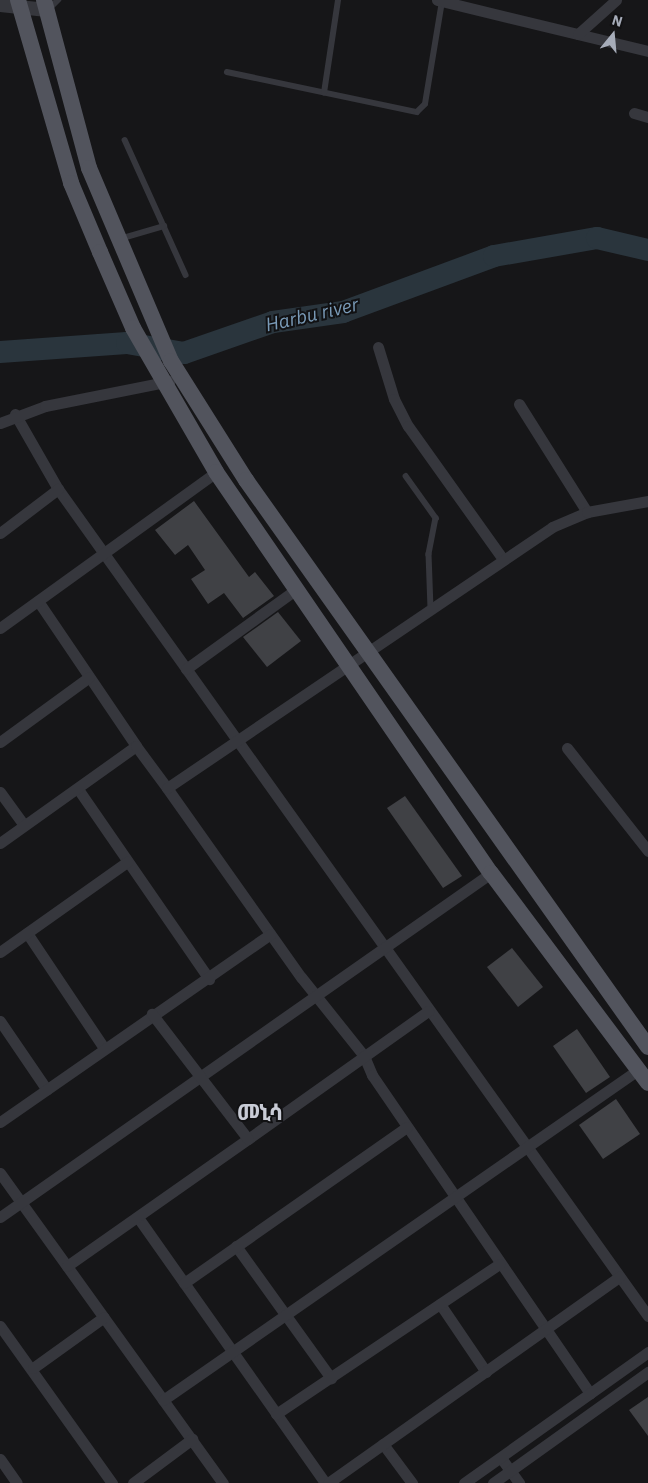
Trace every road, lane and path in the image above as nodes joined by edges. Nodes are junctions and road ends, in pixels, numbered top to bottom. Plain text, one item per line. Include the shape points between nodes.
1 (338, 0) edge
2 (616, 0) edge
3 (439, 1) edge
4 (50, 3) edge
5 (0, 5) edge
6 (19, 5) edge
7 (578, 34) junction
8 (648, 51) edge
9 (227, 72) dead end
10 (324, 93) junction
11 (634, 113) dead end
12 (648, 116) edge
13 (125, 140) dead end
14 (164, 226) junction
15 (118, 240) junction
16 (186, 275) dead end
17 (378, 347) dead end
18 (181, 376) junction
19 (165, 383) junction
20 (519, 404) dead end
21 (15, 414) junction
22 (0, 423) edge
23 (216, 472) junction
24 (406, 476) dead end
25 (58, 489) junction
26 (648, 501) edge
27 (587, 512) junction
28 (0, 533) edge
29 (104, 555) junction
30 (502, 558) junction
31 (295, 590) junction
32 (38, 601) junction
33 (430, 609) junction
34 (0, 628) edge
35 (369, 653) junction
36 (347, 667) junction
37 (186, 669) junction
38 (90, 677) junction
39 (237, 740) junction
40 (0, 742) edge
41 (136, 746) junction
42 (567, 748) dead end
43 (167, 788) junction
44 (78, 789) junction
45 (0, 792) edge
46 (24, 825) junction
47 (0, 843) edge
48 (648, 851) edge
49 (127, 862) junction
50 (491, 873) junction
51 (27, 933) junction
52 (270, 934) junction
53 (383, 949) junction
54 (0, 952) edge
55 (209, 980) junction
56 (318, 995) junction
57 (428, 1012) junction
58 (152, 1014) junction
59 (0, 1021) edge
60 (648, 1047) edge
61 (104, 1048) junction
62 (364, 1056) junction
63 (643, 1076) edge
64 (199, 1078) junction
65 (47, 1090) junction
66 (0, 1122) edge
67 (407, 1127) junction
68 (248, 1139) junction
69 (528, 1146) junction
70 (0, 1173) edge
71 (454, 1197) junction
72 (22, 1203) junction
73 (0, 1217) edge
74 (139, 1219) junction
75 (236, 1246) junction
76 (499, 1264) junction
77 (67, 1266) junction
78 (619, 1277) junction
79 (184, 1283) junction
80 (440, 1304) junction
81 (648, 1316) edge
82 (287, 1317) junction
83 (104, 1318) junction
84 (0, 1326) edge
85 (546, 1329) junction
86 (232, 1351) junction
87 (648, 1352) edge
88 (33, 1368) junction
89 (486, 1372) junction
90 (648, 1372) edge
91 (331, 1378) junction
92 (590, 1394) junction
93 (164, 1400) junction
94 (276, 1414) junction
95 (192, 1439) junction
96 (383, 1444) junction
97 (501, 1458) junction
98 (0, 1460) edge
99 (510, 1471) junction
100 (17, 1483) edge
101 (112, 1483) edge
102 (133, 1483) edge
103 (223, 1483) edge
104 (327, 1483) edge
105 (412, 1483) edge
106 (464, 1483) edge
107 (493, 1483) edge
108 (519, 1483) edge

1 - 10 lane
2 - 7 street
3 - 7 street
3 - 10 lane via 425,104 417,112
4 - 6 street
4 - 15 main road via 90,168
5 - 6 street
6 - 19 main road via 71,184 133,328
7 - 8 street
9 - 10 lane
11 - 12 street
13 - 14 lane
14 - 15 lane
14 - 16 lane
15 - 18 main road via 158,335
17 - 30 street via 394,399 408,426
18 - 19 street
18 - 35 main road via 246,480
19 - 21 street
19 - 23 main road
20 - 27 street
21 - 22 street
21 - 25 street
23 - 29 street
23 - 31 main road
24 - 33 lane via 436,518 429,554
25 - 28 street
25 - 29 street
26 - 27 street
27 - 30 street
29 - 32 street
29 - 37 street
30 - 33 street
31 - 36 main road
31 - 37 street
32 - 34 street
32 - 38 street
33 - 35 street
35 - 36 street
35 - 60 main road
36 - 39 street
36 - 50 main road
37 - 39 street
38 - 40 street
38 - 41 street
39 - 43 street
39 - 53 street
41 - 43 street
41 - 44 street
42 - 48 street
43 - 52 street
44 - 46 street
44 - 49 street
45 - 46 street
46 - 47 street
49 - 51 street
49 - 55 street
50 - 53 street
50 - 63 main road
51 - 54 street
51 - 61 street
52 - 55 street
52 - 56 street
53 - 56 street
53 - 57 street
55 - 58 street
56 - 62 street
56 - 64 street
57 - 62 street
57 - 69 street
58 - 61 street
58 - 64 street
59 - 65 street
61 - 65 street
62 - 67 street via 372,1076
62 - 68 street
63 - 69 street
64 - 68 street
64 - 72 street
65 - 66 street
67 - 71 street
67 - 75 street
68 - 74 street
69 - 71 street
69 - 78 street
70 - 72 street
71 - 76 street
71 - 82 street
72 - 73 street
72 - 77 street
74 - 77 street
74 - 79 street
75 - 79 street
75 - 82 street
76 - 80 street
76 - 85 street
77 - 83 street
78 - 81 street
78 - 85 street
79 - 86 street
80 - 89 street
80 - 91 street
82 - 86 street
82 - 91 street
83 - 88 street
83 - 93 street
84 - 88 street
85 - 89 street
85 - 92 street
86 - 93 street
86 - 94 street
87 - 92 street
88 - 101 street
89 - 96 street
90 - 99 street
91 - 94 street
92 - 97 street
93 - 95 street
94 - 104 street
95 - 102 street
95 - 103 street
96 - 104 street
96 - 105 street
97 - 99 street
97 - 106 street
98 - 100 street
99 - 107 street
99 - 108 street

